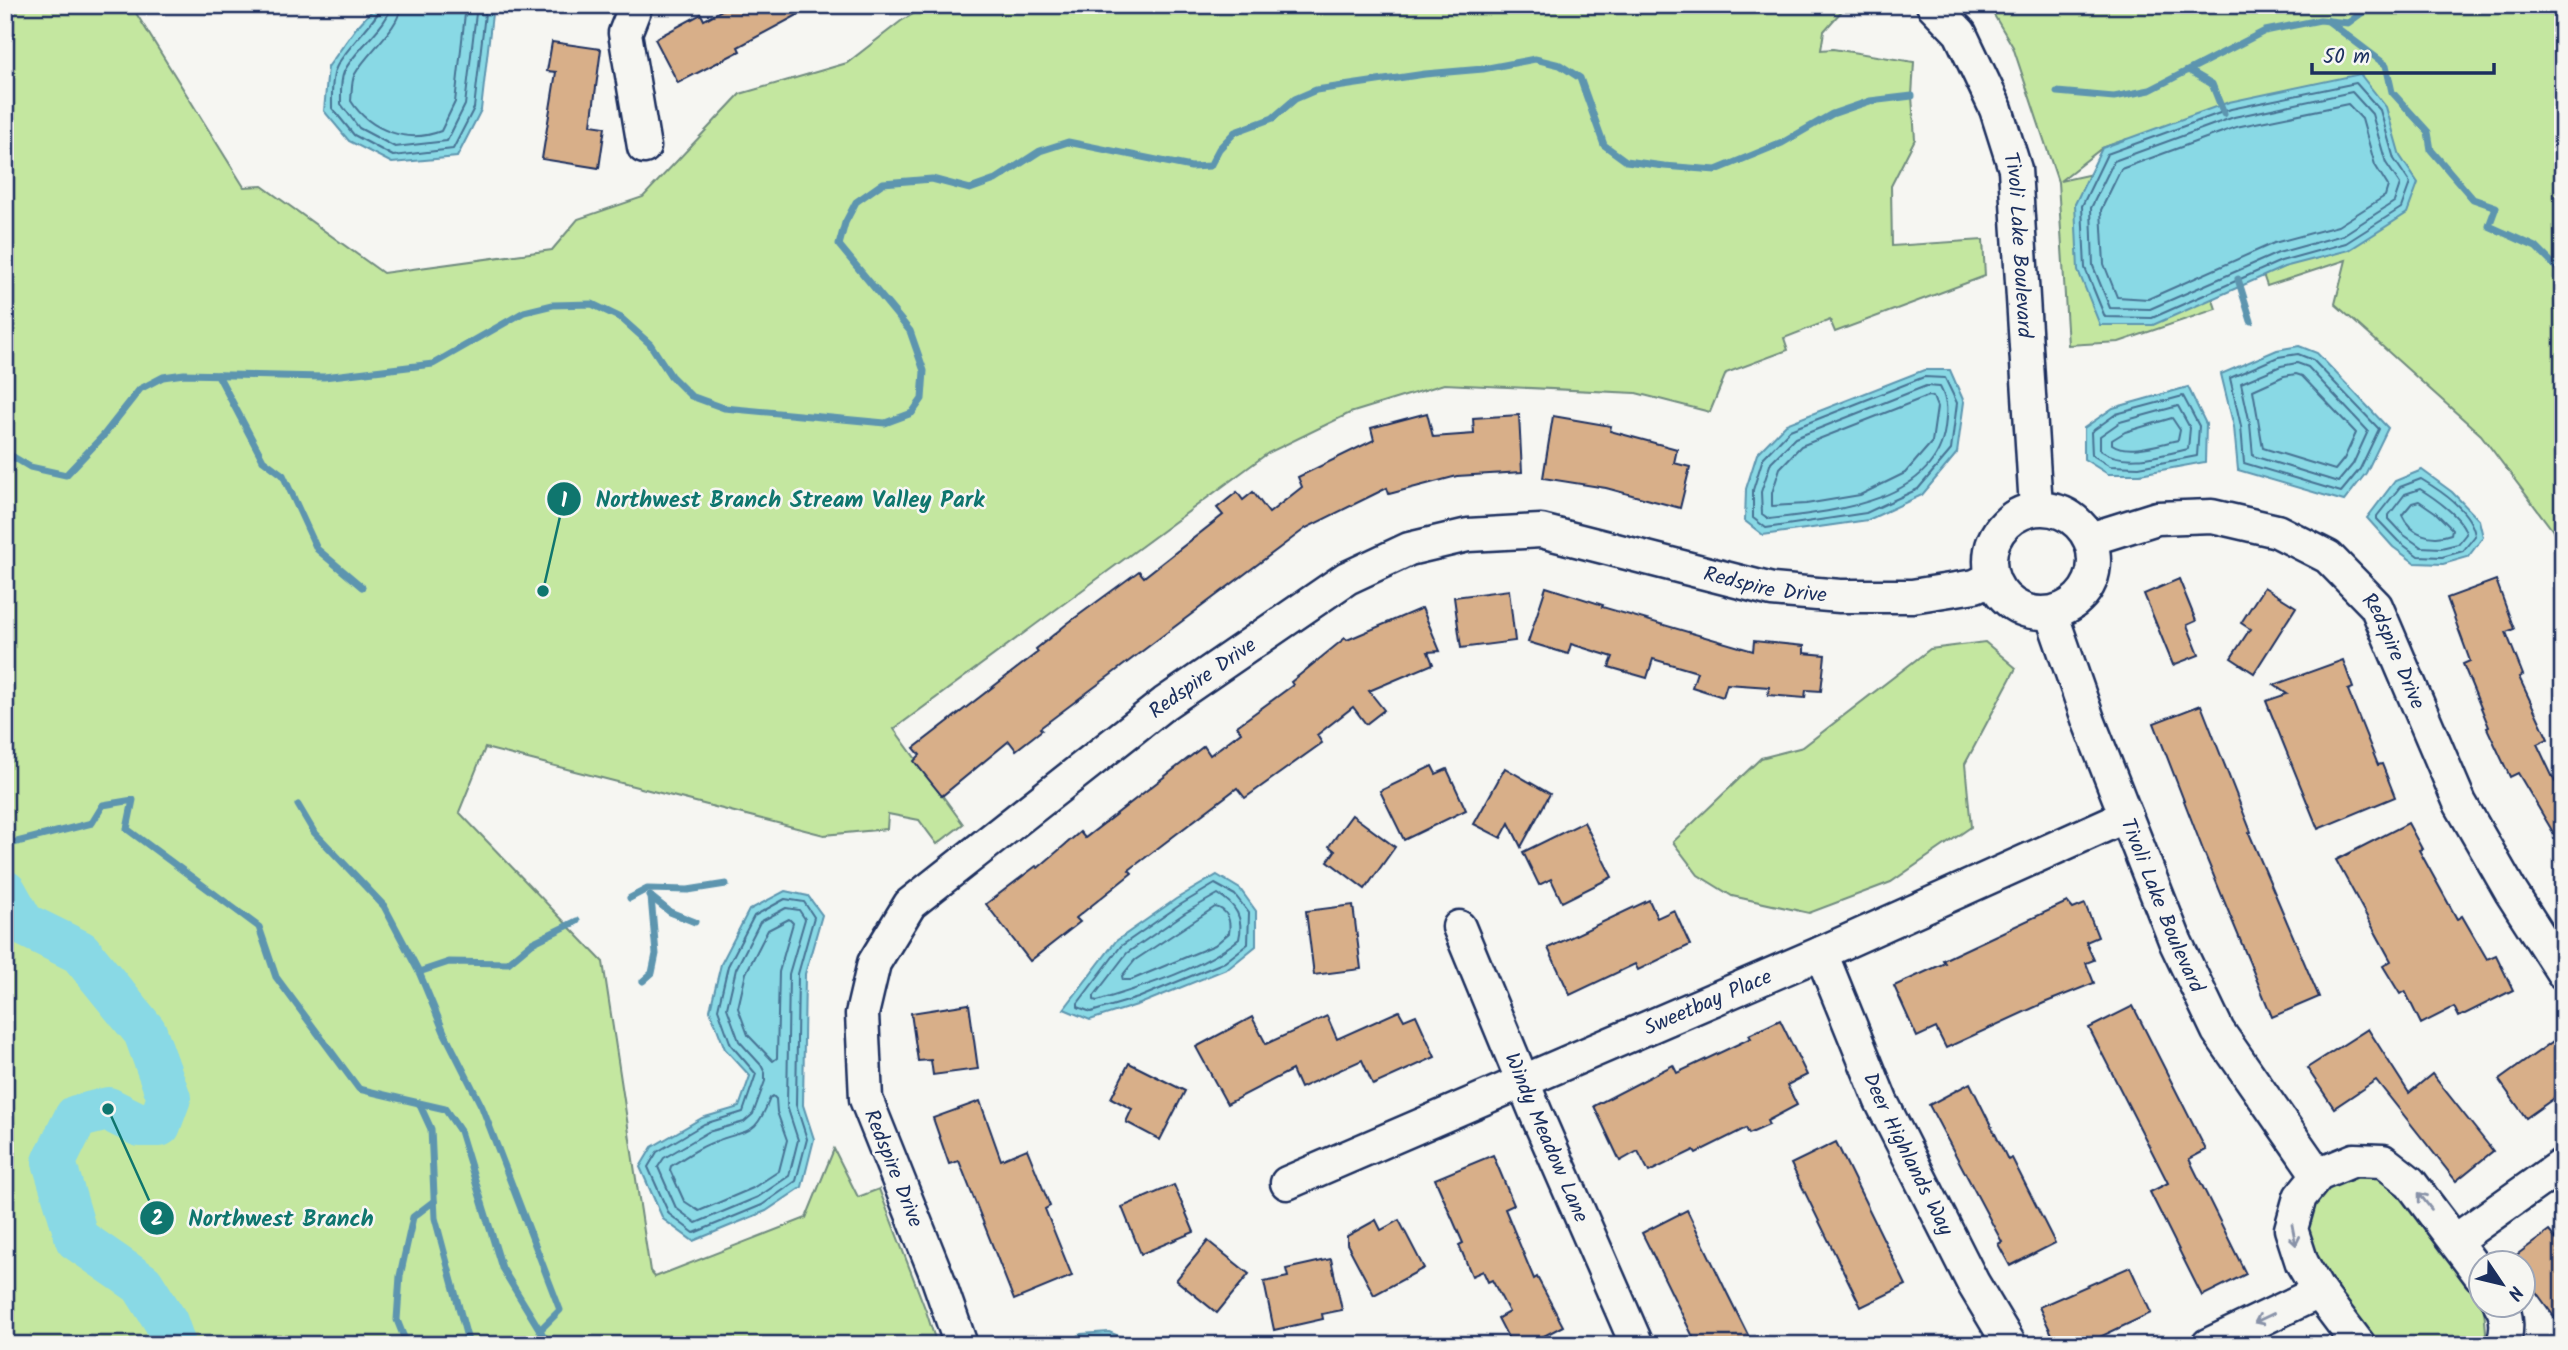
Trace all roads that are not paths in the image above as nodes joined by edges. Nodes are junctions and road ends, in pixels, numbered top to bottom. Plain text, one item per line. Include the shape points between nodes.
1 (636, 5) edge
2 (1933, 5) edge
3 (645, 147) dead end
4 (2036, 508) junction
5 (2090, 539) junction
6 (1992, 578) junction
7 (2051, 612) junction
8 (2126, 816) junction
9 (1460, 927) dead end
10 (1821, 953) junction
11 (2563, 974) edge
12 (1522, 1082) junction
13 (2563, 1164) edge
14 (2318, 1175) junction
15 (1287, 1183) dead end
16 (2456, 1240) junction
17 (2466, 1255) edge
18 (2319, 1292) junction
19 (2505, 1318) edge
20 (2352, 1343) edge
21 (961, 1345) edge
22 (1637, 1345) edge
23 (2010, 1345) edge
24 (2208, 1345) edge
25 (2502, 1345) edge

1 - 3 street via 625,33
2 - 4 street, Tivoli Lake Boulevard via 1960,33 1996,109 2015,169
4 - 5 street via 2068,515
4 - 6 street via 2021,512 1997,532 1990,555
5 - 7 street via 2094,570 2089,585 2073,603
5 - 11 street, Redspire Drive via 2157,518 2212,516 2277,531 2328,557 2376,606 2460,803
6 - 7 street via 2009,603 2022,610
6 - 21 street, Redspire Drive via 1975,586 1912,596 1840,596 1772,590 1542,531 1468,535 1409,549 1347,578 1165,703 910,904 874,962 862,1014 866,1098
7 - 8 street, Tivoli Lake Boulevard
8 - 10 street, Sweetbay Place
8 - 14 street, Tivoli Lake Boulevard via 2176,943 2218,1031
9 - 12 street, Windy Meadow Lane
10 - 12 street, Sweetbay Place
10 - 23 street, Deer Highlands Way via 1881,1101 1973,1283
12 - 15 street, Sweetbay Place
12 - 22 street, Windy Meadow Lane
13 - 16 street
16 -> 14 street via 2410,1182 2384,1161 2354,1160
14 -> 18 street via 2300,1197 2291,1229 2302,1263
16 - 17 street
18 - 20 street
18 -> 24 street
19 - 25 street

